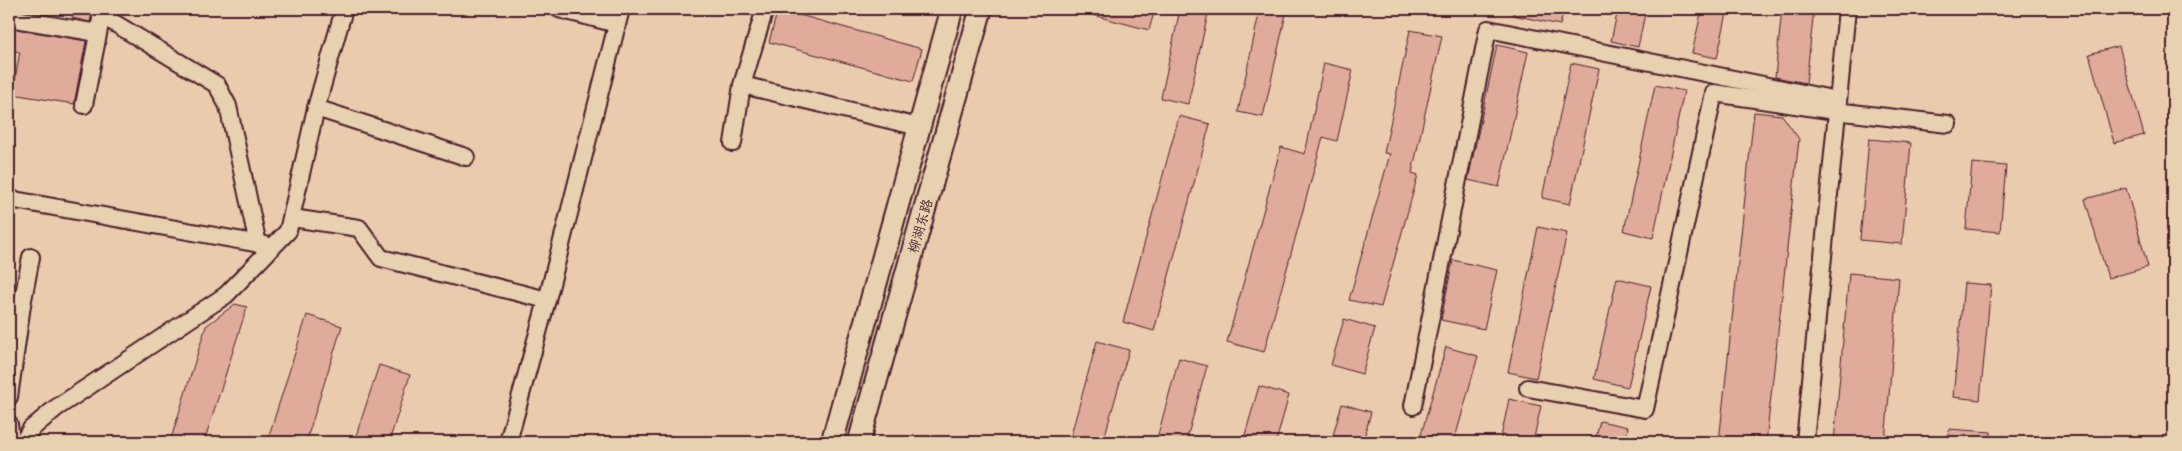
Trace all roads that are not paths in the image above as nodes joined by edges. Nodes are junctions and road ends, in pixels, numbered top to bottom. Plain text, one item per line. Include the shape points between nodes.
1 (344, 9) edge
2 (559, 9) edge
3 (765, 9) edge
4 (952, 9) edge
5 (981, 9) edge
6 (1847, 9) edge
7 (102, 12) edge
8 (619, 16) edge
9 (9, 18) edge
10 (98, 34) junction
11 (742, 85) junction
12 (84, 105) dead end
13 (1836, 105) junction
14 (316, 108) junction
15 (1948, 124) dead end
16 (920, 127) junction
17 (733, 143) dead end
18 (466, 158) dead end
19 (9, 199) edge
20 (292, 218) junction
21 (266, 245) junction
22 (31, 257) dead end
23 (547, 300) junction
24 (15, 304) edge
25 (10, 379) edge
26 (1528, 388) dead end
27 (9, 397) edge
28 (1413, 406) dead end
29 (9, 424) edge
30 (11, 442) edge
31 (23, 442) edge
32 (508, 442) edge
33 (832, 442) edge
34 (859, 442) edge
35 (1805, 442) edge

1 - 14 street
2 - 8 street
3 - 11 street
4 - 16 main road, 柳湖东路
5 - 34 main road, 柳湖东路
6 - 13 street
7 - 10 street
7 - 21 street via 217,85 228,106
8 - 23 street
9 - 10 street
10 - 12 street
11 - 16 street
11 - 17 street
13 - 15 street
13 - 26 street via 1714,93 1645,409
13 - 28 street via 1488,29
13 - 35 street
14 - 18 street
14 - 20 street
16 - 33 main road, 柳湖东路
19 - 21 street
20 - 21 street via 288,232
20 - 23 street via 359,228 380,258
21 - 31 street via 226,295 56,408 31,430
22 - 24 street
23 - 32 street
24 - 25 street
25 - 27 street
29 - 30 street

